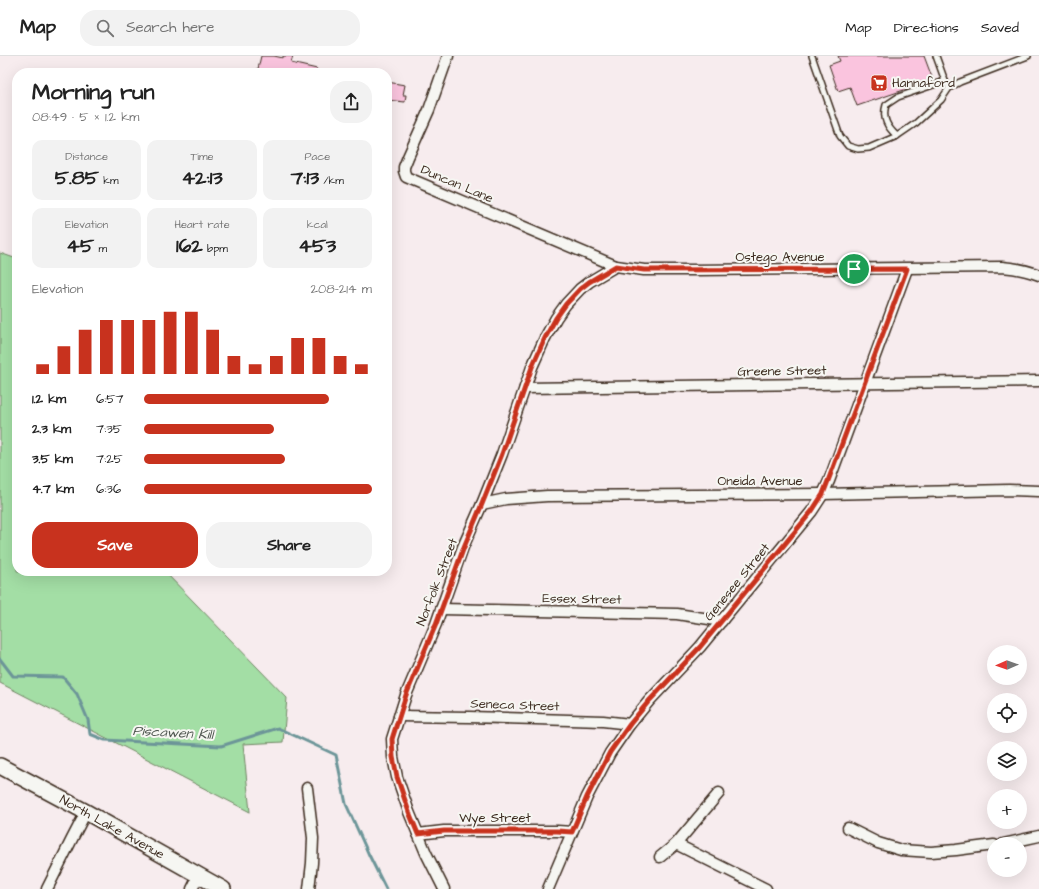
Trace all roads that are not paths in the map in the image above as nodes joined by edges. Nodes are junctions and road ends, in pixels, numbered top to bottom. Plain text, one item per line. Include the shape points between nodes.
1 (448, 56) edge
2 (812, 56) edge
3 (936, 56) edge
4 (1028, 56) edge
5 (945, 81) junction
6 (949, 88) junction
7 (897, 136) junction
8 (616, 266) junction
9 (907, 269) junction
10 (1039, 275) edge
11 (1039, 381) edge
12 (864, 383) junction
13 (525, 388) junction
14 (1039, 491) edge
15 (823, 494) junction
16 (482, 504) junction
17 (441, 609) junction
18 (722, 620) junction
19 (399, 716) junction
20 (630, 724) junction
21 (0, 766) edge
22 (307, 788) dead end
23 (719, 793) dead end
24 (86, 812) junction
25 (848, 828) dead end
26 (572, 832) junction
27 (418, 834) junction
28 (1039, 836) edge
29 (1027, 839) edge
30 (676, 844) junction
31 (987, 846) edge
32 (660, 857) dead end
33 (199, 875) junction
34 (47, 889) edge
35 (192, 889) edge
36 (223, 889) edge
37 (308, 889) edge
38 (444, 889) edge
39 (548, 889) edge
40 (766, 889) edge

1 - 8 street, Duncan Lane via 429,110 404,167 406,176
2 - 7 lane via 840,136 848,146 858,149 869,148
3 - 5 lane
4 - 6 lane
5 - 6 lane
5 - 7 lane via 898,97 886,105 886,124
6 - 7 lane via 936,105
8 - 9 street, Ostego Avenue via 644,270
8 - 13 street, Norfolk Street via 589,282 566,304 545,338
9 - 10 street, Ostego Avenue via 1010,267
9 - 12 street, Genesee Street
11 - 12 street, Greene Street
12 - 13 street, Greene Street
12 - 15 street, Genesee Street
13 - 16 street, Norfolk Street
14 - 15 street, Oneida Avenue
15 - 16 street, Oneida Avenue via 547,496 506,499
15 - 18 street, Genesee Street via 812,511
16 - 17 street, Norfolk Street
17 - 18 street, Essex Street via 677,614
17 - 19 street, Norfolk Street
18 - 20 street, Genesee Street
19 - 20 street, Seneca Street via 468,716
19 - 27 street, Norfolk Street via 392,739 393,757 397,777
20 - 26 street, Genesee Street via 610,752
21 - 24 street, North Lake Avenue
22 - 37 street via 313,838
23 - 30 street
24 - 33 street, North Lake Avenue
24 - 34 street
25 - 31 street via 878,843 901,850 931,852
26 - 27 street, Wye Street via 444,831
26 - 39 street, Genesee Street
27 - 38 street, Norfolk Street
28 - 29 street
30 - 32 street
30 - 40 street
33 - 35 street
33 - 36 street, North Lake Avenue

